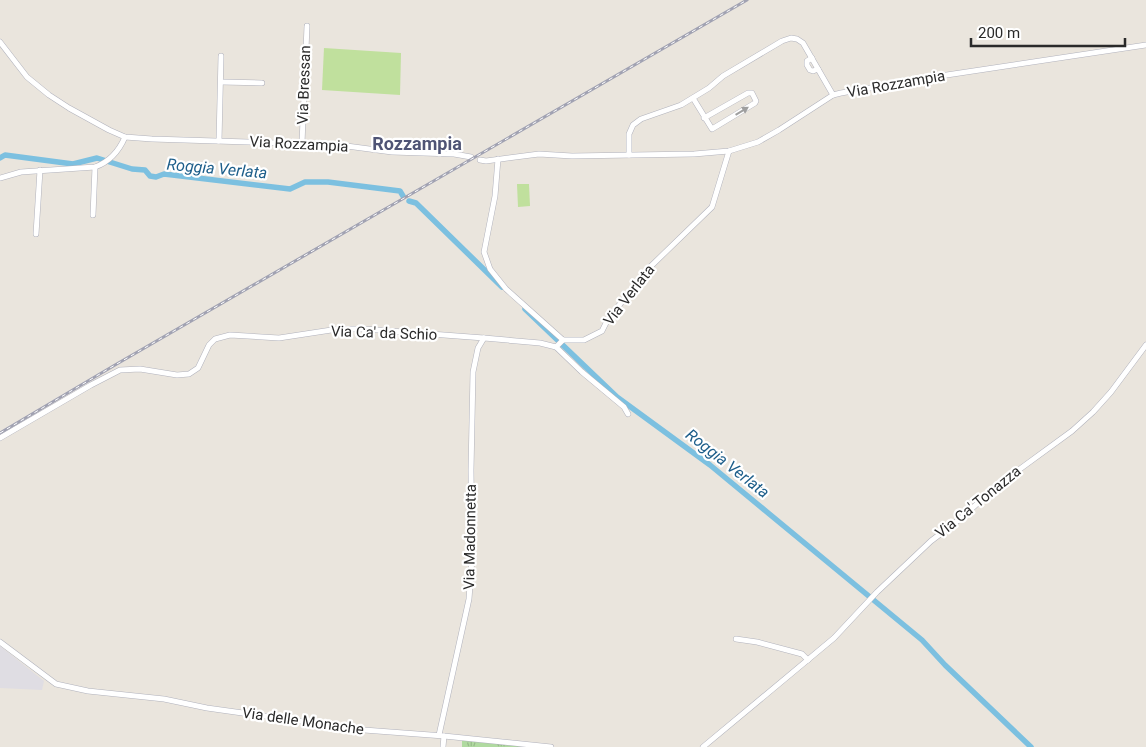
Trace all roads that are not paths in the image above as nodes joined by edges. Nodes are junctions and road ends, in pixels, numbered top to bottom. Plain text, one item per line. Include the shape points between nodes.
1 (307, 26) dead end
2 (0, 42) edge
3 (1146, 45) edge
4 (221, 56) dead end
5 (221, 82) junction
6 (262, 83) dead end
7 (833, 95) junction
8 (693, 98) junction
9 (704, 118) junction
10 (125, 137) junction
11 (219, 140) junction
12 (302, 143) junction
13 (729, 152) junction
14 (629, 155) junction
15 (471, 157) dead end
16 (480, 160) dead end
17 (498, 160) junction
18 (95, 167) junction
19 (40, 170) junction
20 (0, 178) edge
21 (93, 215) dead end
22 (36, 234) dead end
23 (484, 338) junction
24 (560, 343) junction
25 (1146, 345) edge
26 (628, 414) dead end
27 (0, 438) edge
28 (736, 639) dead end
29 (0, 642) edge
30 (808, 660) junction
31 (442, 735) junction
32 (443, 747) edge
33 (551, 747) edge
34 (703, 747) edge

1 - 12 street, Via Bressan
2 - 10 street via 28,77 49,95
3 - 7 street, Via Rozzampia
4 - 5 street
5 - 6 street
5 - 11 street
7 - 8 street via 804,42 791,38 723,76
7 - 13 street, Via Rozzampia via 780,130
8 - 9 street
8 - 14 street via 633,125 629,134
9 -> 9 street via 712,129 756,101 752,93 748,93
10 - 11 street, Via Rozzampia
10 - 18 street via 122,145
11 - 12 street, Via Rozzampia
12 - 15 street, Via Rozzampia
13 - 14 street, Via Rozzampia
13 - 24 street, Via Verlata via 712,207 648,268 602,331 584,340
14 - 17 street, Via Rozzampia via 539,154
16 - 17 street, Via Rozzampia
17 - 24 street via 484,252 490,269 506,289
18 - 19 street
18 - 21 street
19 - 20 street
19 - 22 street
23 - 24 street, Via Ca' da Schio
23 - 27 street, Via Ca' da Schio via 364,329 338,329 279,338 230,335 209,345 198,368 189,374 120,370
23 - 31 street, Via Madonnetta via 478,348 473,372 469,599
24 - 26 street via 582,372
25 - 30 street, Via Ca' Tonazza via 1093,412 931,541
28 - 30 street via 802,654
29 - 31 street, Via delle Monache via 56,684 88,691 164,699 364,730
30 - 34 street, Via Ca' Tonazza
31 - 32 street, Via Madonnetta
31 - 33 street, Via delle Monache

